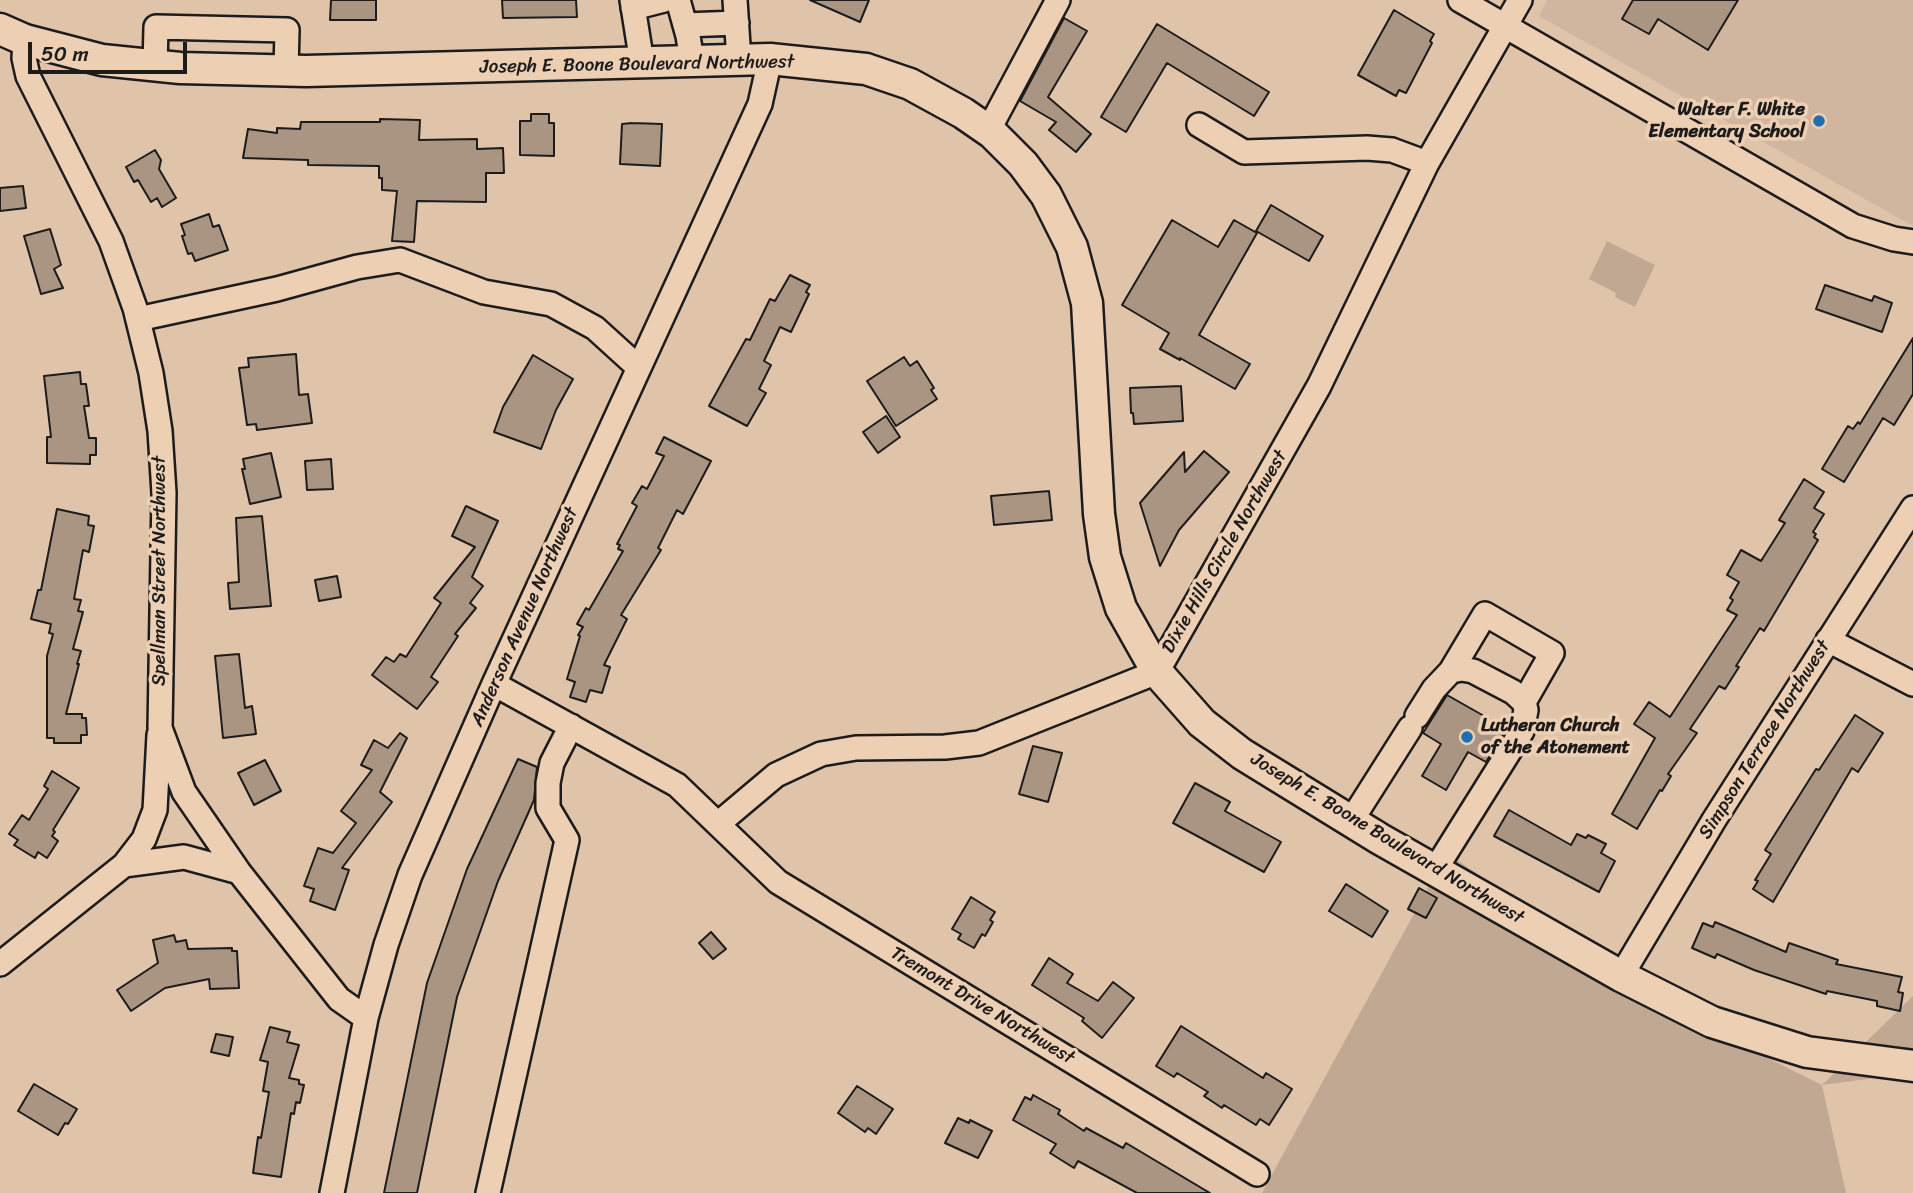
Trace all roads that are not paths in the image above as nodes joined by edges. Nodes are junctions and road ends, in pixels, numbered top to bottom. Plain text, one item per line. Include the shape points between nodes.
1 (664, 0) edge
2 (678, 0) edge
3 (1058, 0) edge
4 (1460, 0) edge
5 (1520, 0) edge
6 (633, 4) edge
7 (736, 11) edge
8 (685, 25) junction
9 (1504, 26) junction
10 (13, 34) edge
11 (739, 60) junction
12 (770, 60) junction
13 (692, 61) junction
14 (642, 63) junction
15 (155, 66) junction
16 (286, 71) junction
17 (1199, 125) dead end
18 (988, 131) junction
19 (1427, 163) junction
20 (1913, 243) edge
21 (138, 319) junction
22 (639, 368) junction
23 (1913, 508) edge
24 (1828, 640) junction
25 (1451, 671) junction
26 (1157, 672) junction
27 (494, 684) junction
28 (1913, 684) edge
29 (1524, 702) junction
30 (571, 726) junction
31 (160, 728) junction
32 (1351, 821) junction
33 (719, 823) junction
34 (124, 865) junction
35 (1436, 870) junction
36 (239, 872) junction
37 (0, 964) edge
38 (1621, 976) junction
39 (366, 1018) junction
40 (1913, 1066) edge
41 (1257, 1174) dead end
42 (332, 1193) edge
43 (488, 1193) edge

1 - 6 street
2 - 8 street
3 - 18 street
4 - 9 street
5 - 9 street, Dixie Hills Circle Northwest
6 - 14 street
7 - 8 street
7 - 11 street
8 - 13 street
9 - 19 street, Dixie Hills Circle Northwest
9 - 20 street via 1853,226
10 - 15 main road, Joseph E. Boone Boulevard Northwest via 102,60
10 - 21 street, Spellman Street Northwest via 28,76 111,241
11 - 12 main road, Joseph E. Boone Boulevard Northwest
11 - 13 main road, Joseph E. Boone Boulevard Northwest
12 - 18 main road, Joseph E. Boone Boulevard Northwest via 866,69 888,76 963,113
12 - 22 street, Anderson Avenue Northwest via 760,104
13 - 14 main road, Joseph E. Boone Boulevard Northwest
14 - 16 main road, Joseph E. Boone Boulevard Northwest
15 - 16 main road, Joseph E. Boone Boulevard Northwest
15 - 16 street via 156,27 287,30
17 - 19 street via 1244,152 1392,149
18 - 26 main road, Joseph E. Boone Boulevard Northwest via 1023,164 1046,195 1072,247 1087,303 1105,556 1121,608
19 - 26 street, Dixie Hills Circle Northwest via 1319,386
21 - 22 street via 400,260 484,292 551,304 595,328
21 - 31 street, Spellman Street Northwest via 151,373 163,493
22 - 27 street, Anderson Avenue Northwest
23 - 24 street, Simpson Terrace Northwest
24 - 28 street
24 - 38 street, Simpson Terrace Northwest
25 - 29 street via 1473,671
25 - 29 street via 1485,614 1552,653
25 - 32 street via 1434,688
26 - 32 main road, Joseph E. Boone Boulevard Northwest via 1202,723 1242,754
26 - 33 street, Dixie Hills Circle Northwest via 979,743 856,748 821,754 776,775
27 - 30 street
27 - 39 street, Anderson Avenue Northwest via 410,875
29 - 35 street via 1527,710 1522,731
30 - 33 street via 677,785
30 - 43 street via 552,763 548,783 548,808 567,841
31 - 34 street via 155,810 144,839
31 - 36 street, Spellman Street Northwest via 184,792
32 - 35 main road, Joseph E. Boone Boulevard Northwest
33 - 41 street, Tremont Drive Northwest via 778,882
34 - 36 street via 184,858
34 - 37 street
35 - 38 main road, Joseph E. Boone Boulevard Northwest
36 - 39 street, Spellman Street Northwest via 339,999
38 - 40 main road, Joseph E. Boone Boulevard Northwest via 1712,1022 1807,1052
39 - 42 street, Anderson Avenue Northwest

